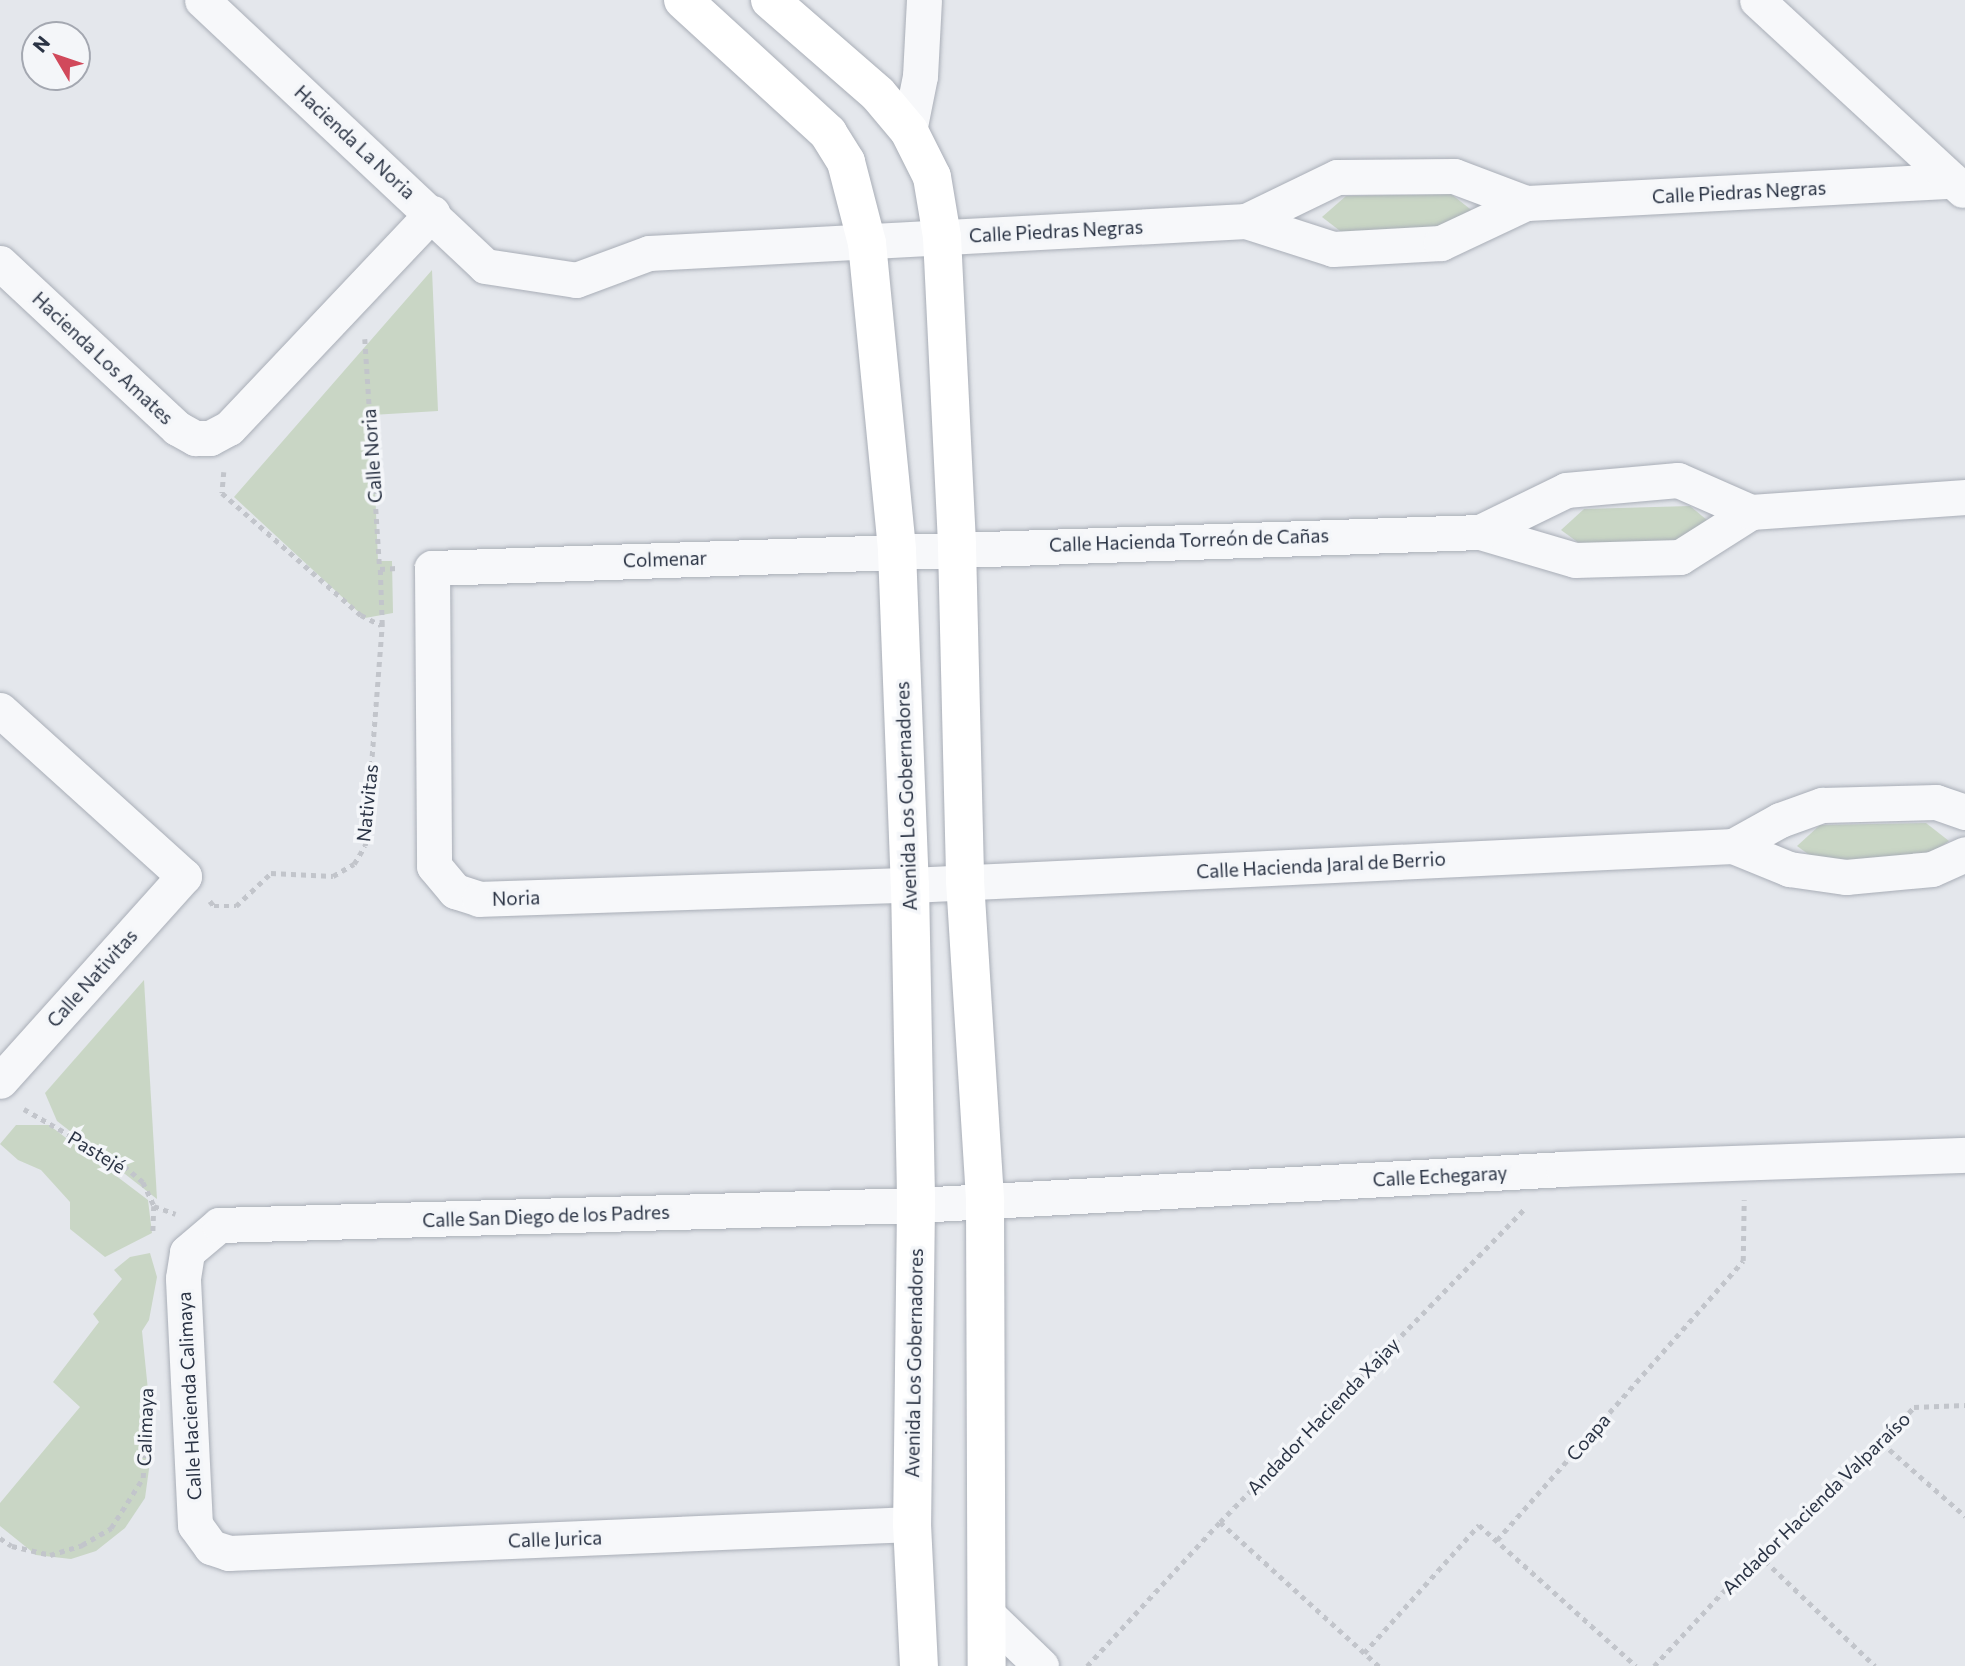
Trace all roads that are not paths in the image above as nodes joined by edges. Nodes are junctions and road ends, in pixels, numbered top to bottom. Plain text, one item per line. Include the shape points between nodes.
1 (202, 0) edge
2 (683, 0) edge
3 (770, 0) edge
4 (924, 0) edge
5 (1757, 0) edge
6 (909, 131) junction
7 (1959, 186) edge
8 (1526, 203) junction
9 (432, 213) junction
10 (1246, 221) junction
11 (942, 237) junction
12 (867, 243) junction
13 (0, 262) edge
14 (362, 290) joint
15 (1965, 497) edge
16 (1751, 512) junction
17 (1480, 532) junction
18 (957, 547) junction
19 (897, 551) junction
20 (432, 568) joint
21 (0, 710) edge
22 (1965, 812) edge
23 (1733, 846) junction
24 (1965, 855) edge
25 (965, 881) junction
26 (910, 885) junction
27 (6, 1091) edge
28 (1965, 1156) edge
29 (985, 1202) junction
30 (916, 1205) junction
31 (187, 1252) joint
32 (912, 1524) junction
33 (201, 1538) joint
34 (987, 1614) junction
35 (919, 1666) edge
36 (988, 1666) edge
37 (1041, 1666) edge

1 - 9 street, Hacienda La Noria
2 - 12 street, Avenida Los Gobernadores via 828,133 846,162
3 - 6 street via 878,94
4 - 6 street via 920,76
5 - 7 street
6 - 11 street via 932,177
7 - 8 street, Calle Piedras Negras
8 - 10 street, Calle Piedras Negras via 1441,243 1333,249
8 - 10 street, Calle Piedras Negras via 1454,176 1337,177
9 - 12 street, Calle Piedras Negras via 485,266 576,280 649,253
9 - 14 street, Hacienda La Noria
10 - 11 street, Calle Piedras Negras
11 - 12 street, Calle Piedras Negras
11 - 18 street
12 - 19 street, Avenida Los Gobernadores
13 - 14 street, Hacienda Los Amates via 177,428 195,438 209,438 229,428
15 - 16 street, Calle Hacienda Torreón de Cañas
16 - 17 street, Calle Hacienda Torreón de Cañas via 1678,480 1566,490
16 - 17 street, Calle Hacienda Torreón de Cañas via 1680,557 1575,560
17 - 18 street, Calle Hacienda Torreón de Cañas
18 - 19 street, Calle Hacienda Torreón de Cañas
18 - 25 street
19 - 20 street, Colmenar
19 - 26 street, Avenida Los Gobernadores
20 - 26 street, Noria via 434,866 455,891 479,899
21 - 27 street, Calle Nativitas via 184,876
22 - 23 street, Calle Hacienda Jaral de Berrio via 1936,802 1822,805 1780,820
23 - 24 street, Calle Hacienda Jaral de Berrio via 1789,869 1846,877 1932,869
23 - 25 street, Calle Hacienda Jaral de Berrio
25 - 26 street, Calle Hacienda Jaral de Berrio
25 - 29 street
26 - 30 street, Avenida Los Gobernadores
28 - 29 street, Calle Echegaray via 1563,1169
29 - 30 street, Calle Echegaray
29 - 34 street
30 - 31 street, Calle San Diego de los Padres via 219,1225
30 - 32 street, Avenida Los Gobernadores
31 - 33 street, Calle Hacienda Calimaya via 183,1278 195,1525
32 - 33 street, Calle Jurica via 229,1553
32 - 35 street, Avenida Los Gobernadores
34 - 36 street
34 - 37 street

